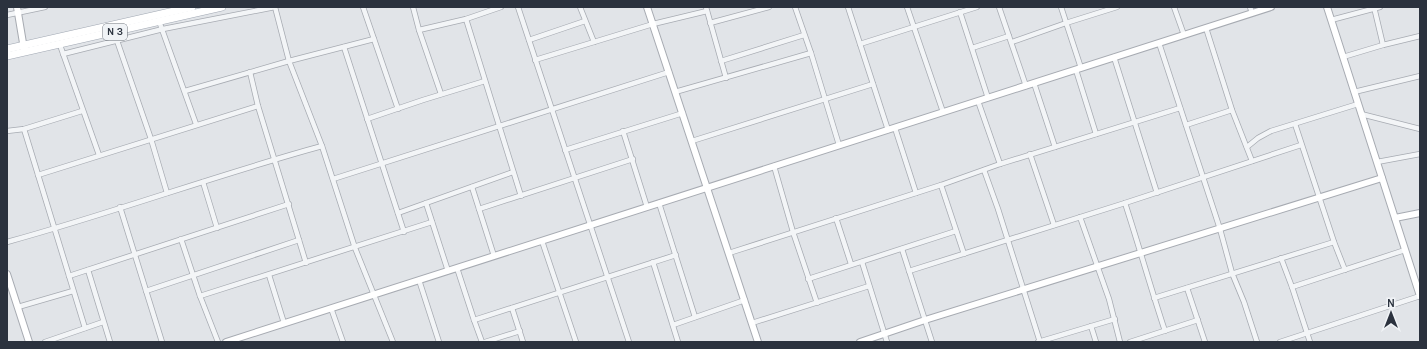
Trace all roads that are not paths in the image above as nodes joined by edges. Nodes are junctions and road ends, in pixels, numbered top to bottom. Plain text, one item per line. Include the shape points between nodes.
1 (45, 7) edge
2 (192, 7) edge
3 (222, 7) edge
4 (275, 7) edge
5 (363, 7) edge
6 (413, 7) edge
7 (502, 7) edge
8 (518, 7) edge
9 (580, 7) edge
10 (647, 7) edge
11 (769, 7) edge
12 (795, 7) edge
13 (848, 7) edge
14 (907, 7) edge
15 (977, 7) edge
16 (1000, 7) edge
17 (1061, 7) edge
18 (1117, 7) edge
19 (1174, 7) edge
20 (1271, 7) edge
21 (1327, 7) edge
22 (1380, 7) edge
23 (760, 8) edge
24 (1374, 8) edge
25 (707, 9) edge
26 (18, 10) edge
27 (1251, 10) edge
28 (960, 12) junction
29 (7, 15) edge
30 (466, 19) junction
31 (1331, 20) junction
32 (159, 21) junction
33 (585, 21) junction
34 (710, 23) junction
35 (1066, 23) junction
36 (653, 24) junction
37 (913, 26) junction
38 (1206, 28) junction
39 (163, 29) junction
40 (419, 30) junction
41 (114, 32) junction
42 (804, 35) junction
43 (1184, 35) junction
44 (1010, 36) junction
45 (1420, 36) edge
46 (374, 39) junction
47 (117, 40) junction
48 (529, 40) junction
49 (594, 42) junction
50 (1012, 42) junction
51 (1159, 43) junction
52 (860, 44) junction
53 (60, 45) junction
54 (1383, 45) junction
55 (344, 47) junction
56 (972, 48) junction
57 (7, 49) edge
58 (24, 49) junction
59 (811, 53) junction
60 (63, 54) junction
61 (7, 56) edge
62 (1114, 57) junction
63 (1343, 57) junction
64 (535, 60) junction
65 (289, 61) junction
66 (721, 61) junction
67 (1078, 69) junction
68 (250, 72) junction
69 (669, 72) junction
70 (1420, 77) edge
71 (726, 78) junction
72 (485, 81) junction
73 (1034, 83) junction
74 (873, 84) junction
75 (1026, 86) junction
76 (185, 91) junction
77 (675, 92) junction
78 (1354, 92) junction
79 (441, 94) junction
80 (988, 98) junction
81 (824, 99) junction
82 (978, 101) junction
83 (1358, 104) junction
84 (258, 106) junction
85 (1180, 108) junction
86 (398, 109) junction
87 (82, 110) junction
88 (552, 110) junction
89 (1232, 110) junction
90 (943, 112) junction
91 (682, 114) junction
92 (1361, 114) junction
93 (367, 119) junction
94 (1134, 122) junction
95 (196, 124) junction
96 (1186, 124) junction
97 (1295, 124) junction
98 (499, 127) junction
99 (24, 129) junction
100 (891, 129) junction
101 (1420, 129) edge
102 (7, 131) edge
103 (623, 131) junction
104 (1096, 134) junction
105 (151, 139) junction
106 (692, 141) junction
107 (839, 145) junction
108 (1301, 145) junction
109 (322, 146) junction
110 (1055, 147) junction
111 (1247, 147) junction
112 (565, 150) junction
113 (1030, 154) junction
114 (1420, 154) edge
115 (99, 155) junction
116 (275, 159) junction
117 (633, 159) junction
118 (1252, 161) junction
119 (1377, 162) junction
120 (1000, 164) junction
121 (382, 165) junction
122 (774, 166) junction
123 (984, 170) junction
124 (513, 172) junction
125 (38, 175) junction
126 (574, 178) junction
127 (1203, 178) junction
128 (1382, 178) junction
129 (333, 179) junction
130 (203, 182) junction
131 (941, 185) junction
132 (472, 187) junction
133 (707, 188) junction
134 (167, 193) junction
135 (916, 193) junction
136 (1158, 193) junction
137 (521, 196) junction
138 (1319, 197) junction
139 (426, 203) junction
140 (659, 203) junction
141 (1125, 203) junction
142 (289, 204) junction
143 (120, 207) junction
144 (647, 207) junction
145 (479, 209) junction
146 (398, 213) junction
147 (1420, 213) edge
148 (1080, 217) junction
149 (836, 218) junction
150 (1395, 218) junction
151 (432, 222) junction
152 (590, 225) junction
153 (1054, 226) junction
154 (218, 228) junction
155 (54, 229) junction
156 (1220, 229) junction
157 (956, 231) junction
158 (404, 232) junction
159 (793, 232) junction
160 (181, 240) junction
161 (299, 240) junction
162 (1008, 240) junction
163 (542, 241) junction
164 (7, 242) edge
165 (1334, 242) junction
166 (355, 248) junction
167 (902, 249) junction
168 (1405, 250) junction
169 (729, 253) junction
170 (1142, 253) junction
171 (135, 254) junction
172 (964, 254) junction
173 (676, 255) junction
174 (494, 256) junction
175 (1281, 258) junction
176 (653, 262) junction
177 (862, 262) junction
178 (306, 263) junction
179 (851, 264) junction
180 (1098, 266) junction
181 (457, 268) junction
182 (88, 270) junction
183 (1345, 270) junction
184 (448, 271) junction
185 (909, 271) junction
186 (1232, 273) junction
187 (7, 274) edge
188 (193, 275) junction
189 (269, 275) junction
190 (69, 276) junction
191 (607, 277) junction
192 (808, 279) junction
193 (419, 280) junction
194 (869, 286) junction
195 (1419, 286) edge
196 (1292, 287) junction
197 (1187, 288) junction
198 (1023, 290) junction
199 (73, 291) junction
200 (146, 291) junction
201 (10, 292) edge
202 (560, 293) junction
203 (373, 295) junction
204 (200, 296) junction
205 (1420, 296) edge
206 (1154, 298) junction
207 (744, 300) junction
208 (817, 303) junction
209 (18, 307) junction
210 (331, 308) junction
211 (512, 308) junction
212 (695, 317) junction
213 (1115, 319) junction
214 (474, 320) junction
215 (925, 320) junction
216 (1198, 320) junction
217 (103, 322) junction
218 (752, 323) junction
219 (284, 324) junction
220 (673, 324) junction
221 (1091, 326) junction
222 (85, 328) junction
223 (520, 331) junction
224 (1165, 331) junction
225 (1308, 333) junction
226 (884, 334) junction
227 (29, 342) edge
228 (45, 342) edge
229 (110, 342) edge
230 (162, 342) edge
231 (218, 342) edge
232 (226, 342) edge
233 (343, 342) edge
234 (393, 342) edge
235 (440, 342) edge
236 (484, 342) edge
237 (523, 342) edge
238 (576, 342) edge
239 (629, 342) edge
240 (678, 342) edge
241 (758, 342) edge
242 (860, 342) edge
243 (887, 342) edge
244 (932, 342) edge
245 (1039, 342) edge
246 (1096, 342) edge
247 (1120, 342) edge
248 (1130, 342) edge
249 (1205, 342) edge
250 (1257, 342) edge
251 (1280, 342) edge
252 (1310, 342) edge

1 - 26 street
2 - 58 main road, N 3
3 - 32 main road, N 3
4 - 39 street
4 - 65 street
5 - 46 street
6 - 40 street
7 - 30 street
8 - 48 street
9 - 33 street
10 - 36 street
11 - 23 street
12 - 42 street
13 - 52 street
14 - 37 street
15 - 28 street
16 - 44 street
17 - 35 street
18 - 35 street
19 - 43 street
20 - 27 street
21 - 31 street
22 - 24 street
23 - 34 street
24 - 31 street
24 - 54 street
25 - 34 street
25 - 36 street
26 - 29 street
26 - 58 street
27 - 38 street
28 - 37 street
28 - 56 street
30 - 40 street
30 - 72 street
31 - 63 street
32 - 39 street
32 - 41 main road, N 3
33 - 48 street
33 - 49 street
34 - 66 street
35 - 50 street
35 - 67 street
36 - 49 street
36 - 69 street
37 - 52 street
37 - 90 street
38 - 43 street
38 - 89 street
39 - 47 street
39 - 76 street
40 - 79 street
41 - 47 street
41 - 53 main road, N 3
42 - 59 street
42 - 66 street
43 - 51 street
44 - 50 street
44 - 56 street
45 - 54 street
46 - 55 street
46 - 86 street
47 - 60 street
47 - 105 street
48 - 64 street
49 - 64 street
50 - 75 street
51 - 62 street
51 - 85 street
52 - 74 street
53 - 58 main road, N 3
53 - 60 street
54 - 63 street
55 - 65 street
55 - 93 street
56 - 80 street
57 - 58 main road, N 3
58 - 61 main road, N 3
59 - 71 street
59 - 81 street
60 - 87 street
62 - 67 street
62 - 94 street
63 - 78 street
64 - 88 street
65 - 68 street
65 - 109 street
66 - 71 street
67 - 73 street
67 - 104 street
68 - 76 street
68 - 84 street
69 - 77 street
69 - 88 street
70 - 78 street
71 - 77 street
72 - 79 street
72 - 98 street
73 - 75 street
73 - 110 street
74 - 81 street
74 - 100 street
75 - 80 street
76 - 95 street
77 - 91 street
78 - 83 street
79 - 86 street
80 - 82 street
81 - 106 street
81 - 107 street
82 - 90 street
82 - 120 street
83 - 92 street
83 - 97 street
84 - 95 street
84 - 116 street
85 - 94 street
85 - 96 street
86 - 93 street
87 - 99 street
87 - 115 street
88 - 98 street
88 - 112 street
89 - 96 street
89 - 111 street
90 - 100 street
91 - 103 street
91 - 106 street
92 - 101 street
92 - 119 street
93 - 121 street
94 - 104 street
94 - 136 street
95 - 105 street
96 - 127 street
97 - 108 street
97 - 111 street via 1268,132
98 - 121 street
98 - 124 street
99 - 102 street
99 - 125 street
100 - 107 street
100 - 135 street
103 - 112 street
103 - 117 street
104 - 110 street
105 - 115 street
105 - 134 street
106 - 133 street
107 - 122 street
108 - 118 street
108 - 138 street
109 - 116 street
109 - 129 street
110 - 113 street
111 - 118 street
112 - 126 street
113 - 120 street
113 - 153 street
114 - 119 street
115 - 125 street
116 - 130 street
116 - 142 street
117 - 126 street
117 - 144 street
118 - 127 street
119 - 128 street
120 - 123 street
121 - 129 street
121 - 146 street
122 - 133 street
122 - 159 street
123 - 131 street
123 - 162 street
124 - 132 street
124 - 137 street
125 - 155 street
126 - 137 street
126 - 152 street
127 - 136 street
127 - 156 street
128 - 138 street
128 - 150 street
129 - 166 street
130 - 134 street
130 - 154 street
131 - 135 street
131 - 157 street
132 - 139 street
132 - 145 street
133 - 140 street
133 - 169 street
134 - 143 street
135 - 149 street
136 - 141 street
137 - 145 street
138 - 156 street
138 - 165 street
139 - 146 street
139 - 151 street
140 - 144 street
140 - 173 street
141 - 148 street
141 - 170 street
142 - 154 street
142 - 161 street
143 - 155 street
143 - 171 street
144 - 152 street
145 - 174 street
146 - 158 street
147 - 150 street
148 - 153 street
148 - 180 street
149 - 159 street
149 - 179 street
150 - 168 street
151 - 158 street
151 - 184 street
152 - 163 street
152 - 191 street
153 - 162 street
154 - 160 street
155 - 164 street
155 - 190 street
156 - 170 street
156 - 186 street
157 - 167 street
157 - 172 street
158 - 166 street
159 - 169 street
159 - 192 street
160 - 171 street
160 - 188 street
161 - 178 street
161 - 188 street
162 - 172 street
162 - 198 street
163 - 174 street
163 - 202 street
165 - 175 street
165 - 183 street
166 - 178 street
166 - 203 street
167 - 177 street
167 - 185 street
168 - 183 street
168 - 195 street
169 - 207 street
170 - 180 street
170 - 206 street
171 - 182 street
171 - 200 street
172 - 185 street
173 - 176 street
173 - 212 street
174 - 181 street
175 - 186 street
175 - 196 street
176 - 191 street
176 - 220 street
177 - 179 street
177 - 194 street
178 - 189 street
179 - 192 street
180 - 198 street
180 - 213 street
181 - 184 street
181 - 214 street
182 - 190 street
182 - 217 street
183 - 196 street
184 - 193 street
185 - 215 street
186 - 197 street
186 - 250 street
187 - 201 street
188 - 200 street
188 - 204 street
189 - 204 street
189 - 219 street
190 - 199 street
191 - 202 street
191 - 239 street
192 - 208 street
193 - 203 street
193 - 235 street
194 - 208 street
194 - 226 street
195 - 205 street
196 - 225 street
197 - 206 street
197 - 216 street
198 - 215 street
198 - 245 street
199 - 209 street
199 - 222 street
200 - 230 street
201 - 209 street
202 - 211 street
202 - 238 street
203 - 210 street
203 - 234 street
204 - 231 street
205 - 225 street
206 - 224 street
207 - 212 street
207 - 218 street
208 - 218 street
209 - 227 street
210 - 219 street
210 - 233 street
211 - 214 street
211 - 223 street
212 - 220 street
213 - 221 street
213 - 247 street
214 - 236 street
215 - 226 street
215 - 244 street
216 - 224 street
216 - 249 street
217 - 222 street
217 - 229 street
218 - 241 street
219 - 232 street
220 - 240 street
221 - 245 street
221 - 246 street
222 - 228 street
223 - 236 street
223 - 237 street
224 - 248 street
225 - 251 street
225 - 252 street
226 - 242 street
226 - 243 street

